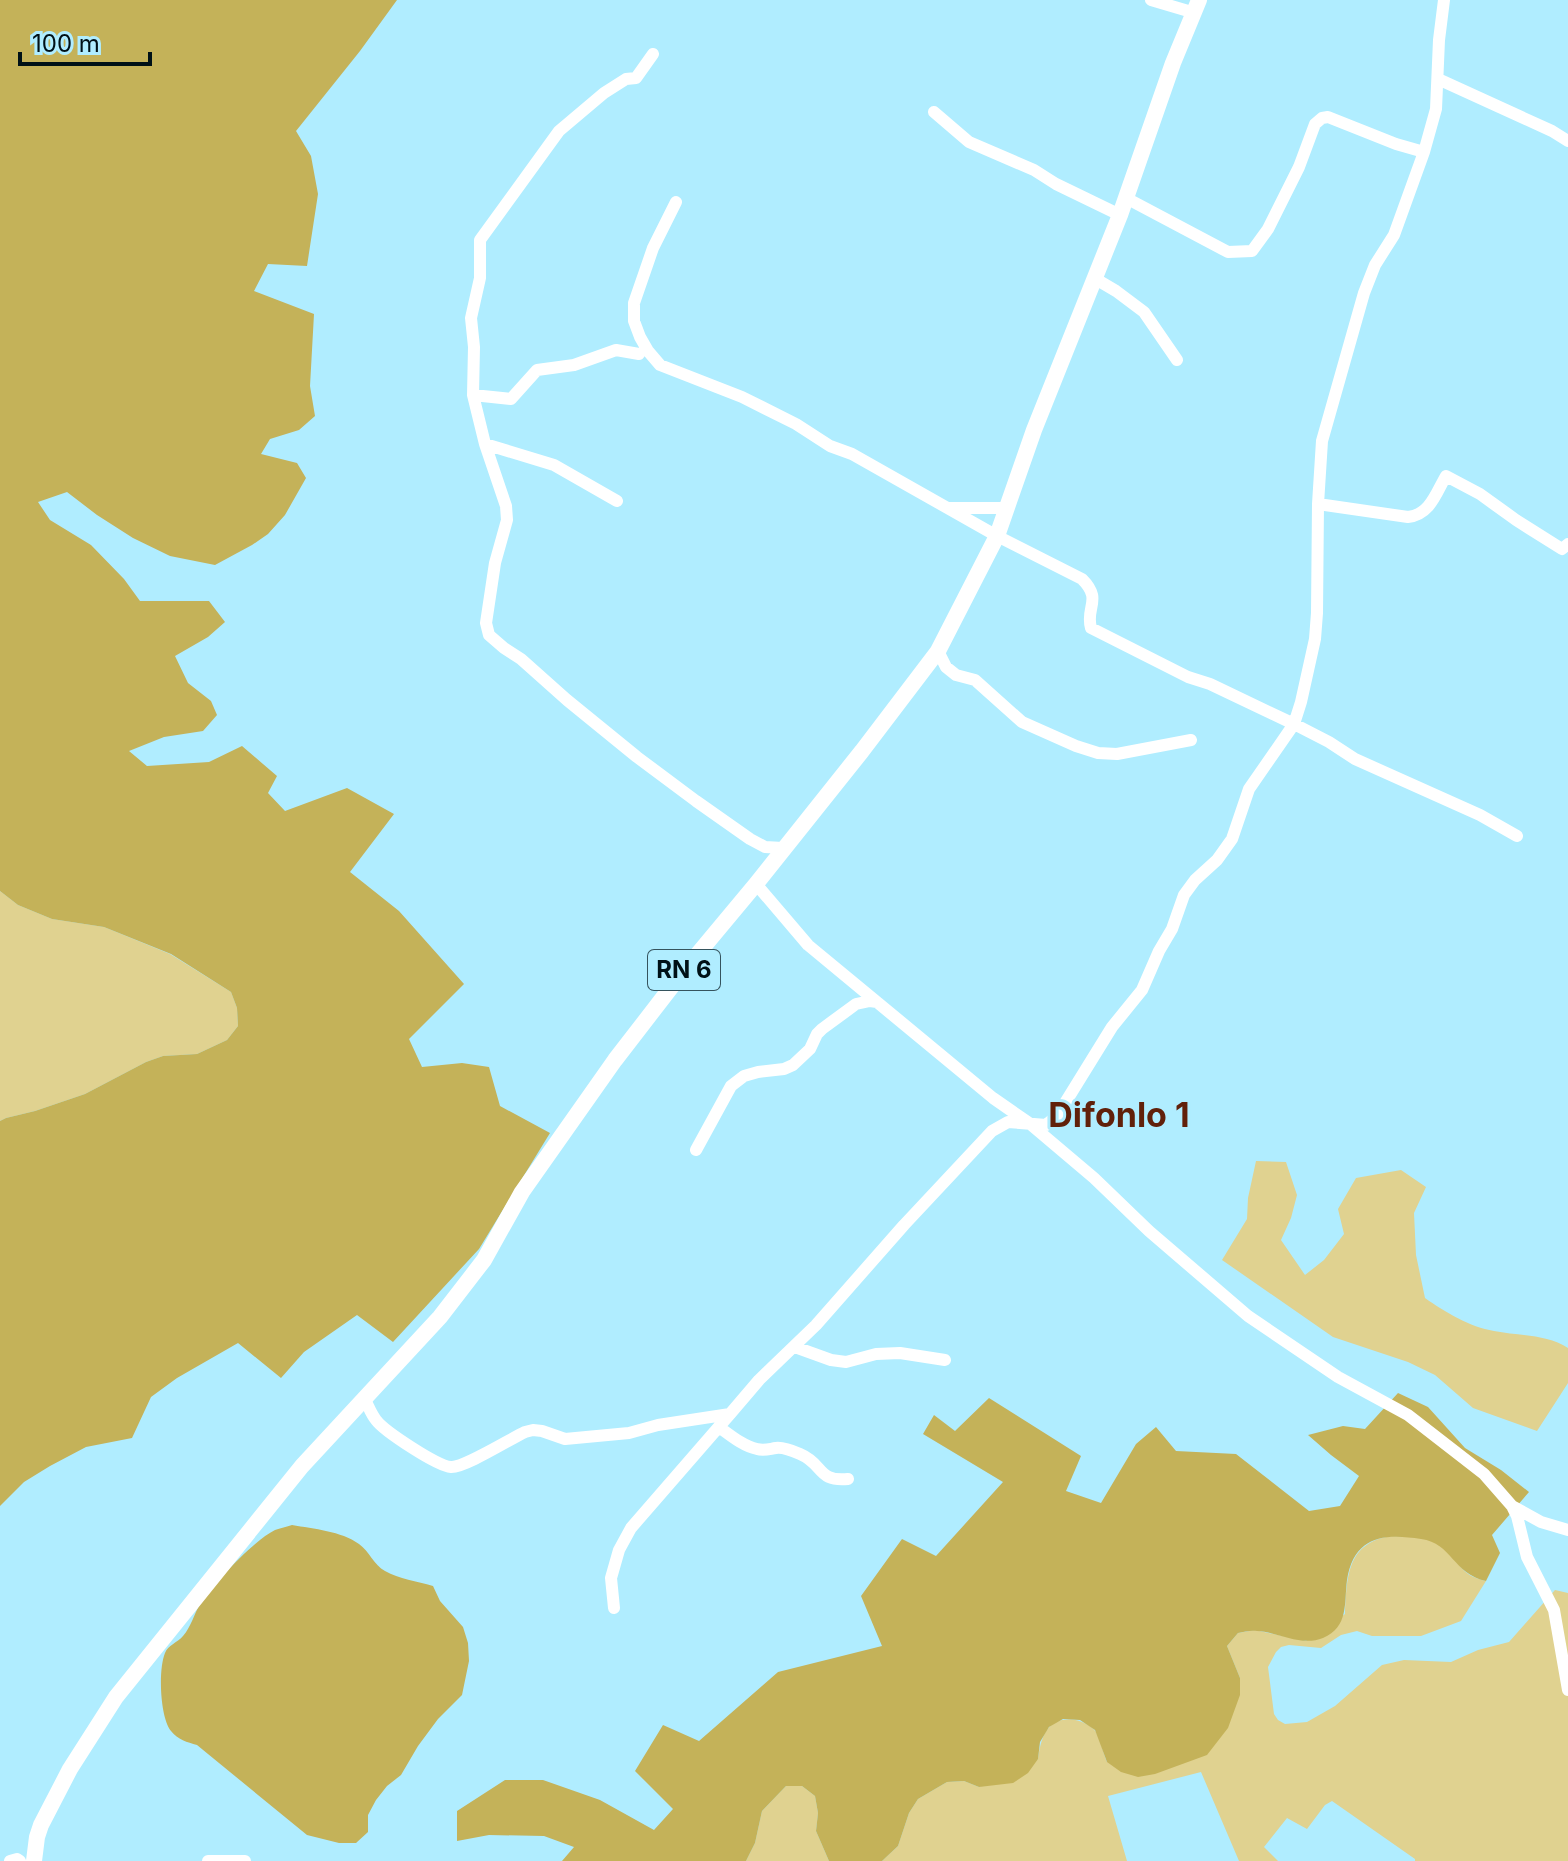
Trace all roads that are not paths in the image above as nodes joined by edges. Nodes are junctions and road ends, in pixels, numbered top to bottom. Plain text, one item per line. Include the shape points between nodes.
1 (1151, 0) edge
2 (1444, 0) edge
3 (1197, 7) edge
4 (653, 54) dead end
5 (1438, 79) junction
6 (934, 112) dead end
7 (1568, 141) edge
8 (1424, 152) junction
9 (676, 202) dead end
10 (1123, 206) junction
11 (1094, 278) junction
12 (639, 354) dead end
13 (1177, 360) dead end
14 (473, 395) junction
15 (485, 444) junction
16 (617, 501) dead end
17 (1318, 504) junction
18 (947, 507) junction
19 (1008, 508) junction
20 (997, 536) junction
21 (1568, 544) edge
22 (938, 651) junction
23 (1294, 724) junction
24 (1191, 740) dead end
25 (1517, 836) dead end
26 (783, 848) junction
27 (756, 884) junction
28 (877, 1002) junction
29 (993, 1098) junction
30 (1029, 1123) junction
31 (992, 1131) junction
32 (696, 1150) dead end
33 (795, 1347) junction
34 (945, 1360) dead end
35 (364, 1398) junction
36 (730, 1414) junction
37 (719, 1427) junction
38 (848, 1479) dead end
39 (1512, 1506) junction
40 (1568, 1530) edge
41 (614, 1608) dead end
42 (1568, 1690) edge
43 (10, 1861) edge
44 (20, 1861) edge
45 (34, 1861) edge
46 (208, 1861) edge
47 (245, 1861) edge

1 - 3 street
2 - 5 street
3 - 10 main road, RN 6
4 - 14 street via 636,78 604,93 559,131 480,240 480,278 471,318
5 - 7 street
5 - 8 street
6 - 10 street via 969,142 1056,184
8 - 10 street via 1322,118 1252,251 1228,252
8 - 17 street via 1394,235 1375,265 1359,308 1322,441
9 - 18 street via 634,303 640,337 660,365 752,402
10 - 11 main road, RN 6
11 - 13 street via 1144,312
11 - 19 main road, RN 6
12 - 14 street via 616,350 574,365 537,370 511,399
14 - 15 street
15 - 16 street via 554,465
15 - 26 street via 507,520 495,563 489,635 696,801 750,839
17 - 21 street via 1416,516 1427,510 1446,476 1562,549
17 - 23 street via 1315,639
18 - 19 street
18 - 20 street
19 - 20 main road, RN 6
20 - 22 main road, RN 6
20 - 23 street via 1082,579 1091,588 1091,628
22 - 24 street via 946,667 975,680 1022,722 1076,746 1117,754
22 - 26 main road, RN 6
23 - 25 street
23 - 30 street via 1249,789 1232,839 1184,895 1142,990 1112,1027 1057,1116 1046,1125
26 - 27 main road, RN 6
27 - 28 street via 808,945
27 - 35 main road, RN 6 via 615,1060 457,1296
28 - 29 street
28 - 32 street via 856,1004 822,1029 793,1065 744,1076 731,1086
29 - 30 street
29 - 31 street via 997,1113
30 - 31 street via 1008,1122
30 - 39 street via 1248,1316 1338,1377 1408,1415 1484,1474
31 - 33 street
33 - 34 street via 846,1362 900,1353
33 - 36 street
35 - 36 street via 377,1422 451,1467 533,1430 565,1439
35 - 45 main road, RN 6 via 302,1466 116,1697 41,1825
36 - 37 street
37 - 38 street via 742,1443 804,1455 826,1476
37 - 41 street via 631,1528 611,1578
39 - 40 street
39 - 42 street via 1527,1557 1554,1610
43 - 44 street
46 - 47 street

